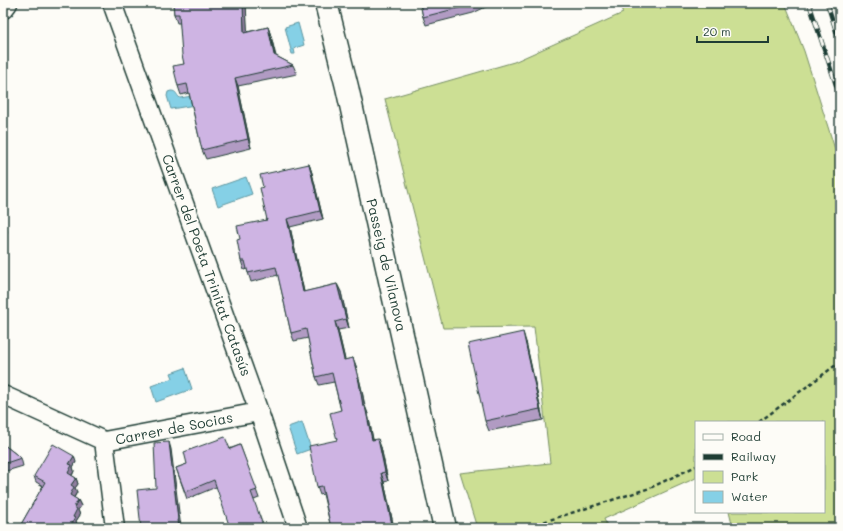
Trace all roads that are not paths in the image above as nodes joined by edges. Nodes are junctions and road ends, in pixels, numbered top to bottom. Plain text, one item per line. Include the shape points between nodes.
1 (6, 3) edge
2 (112, 3) edge
3 (326, 3) edge
4 (3, 7) edge
5 (3, 395) edge
6 (259, 412) junction
7 (104, 441) junction
8 (115, 528) edge
9 (298, 528) edge
10 (445, 528) edge

1 - 4 street
2 - 6 street, Carrer del Poeta Trinitat Catasús
3 - 10 street, Passeig de Vilanova
5 - 7 street, Carrer de Socias
6 - 7 street, Carrer de Socias
6 - 9 street, Carrer del Poeta Trinitat Catasús
7 - 8 street

